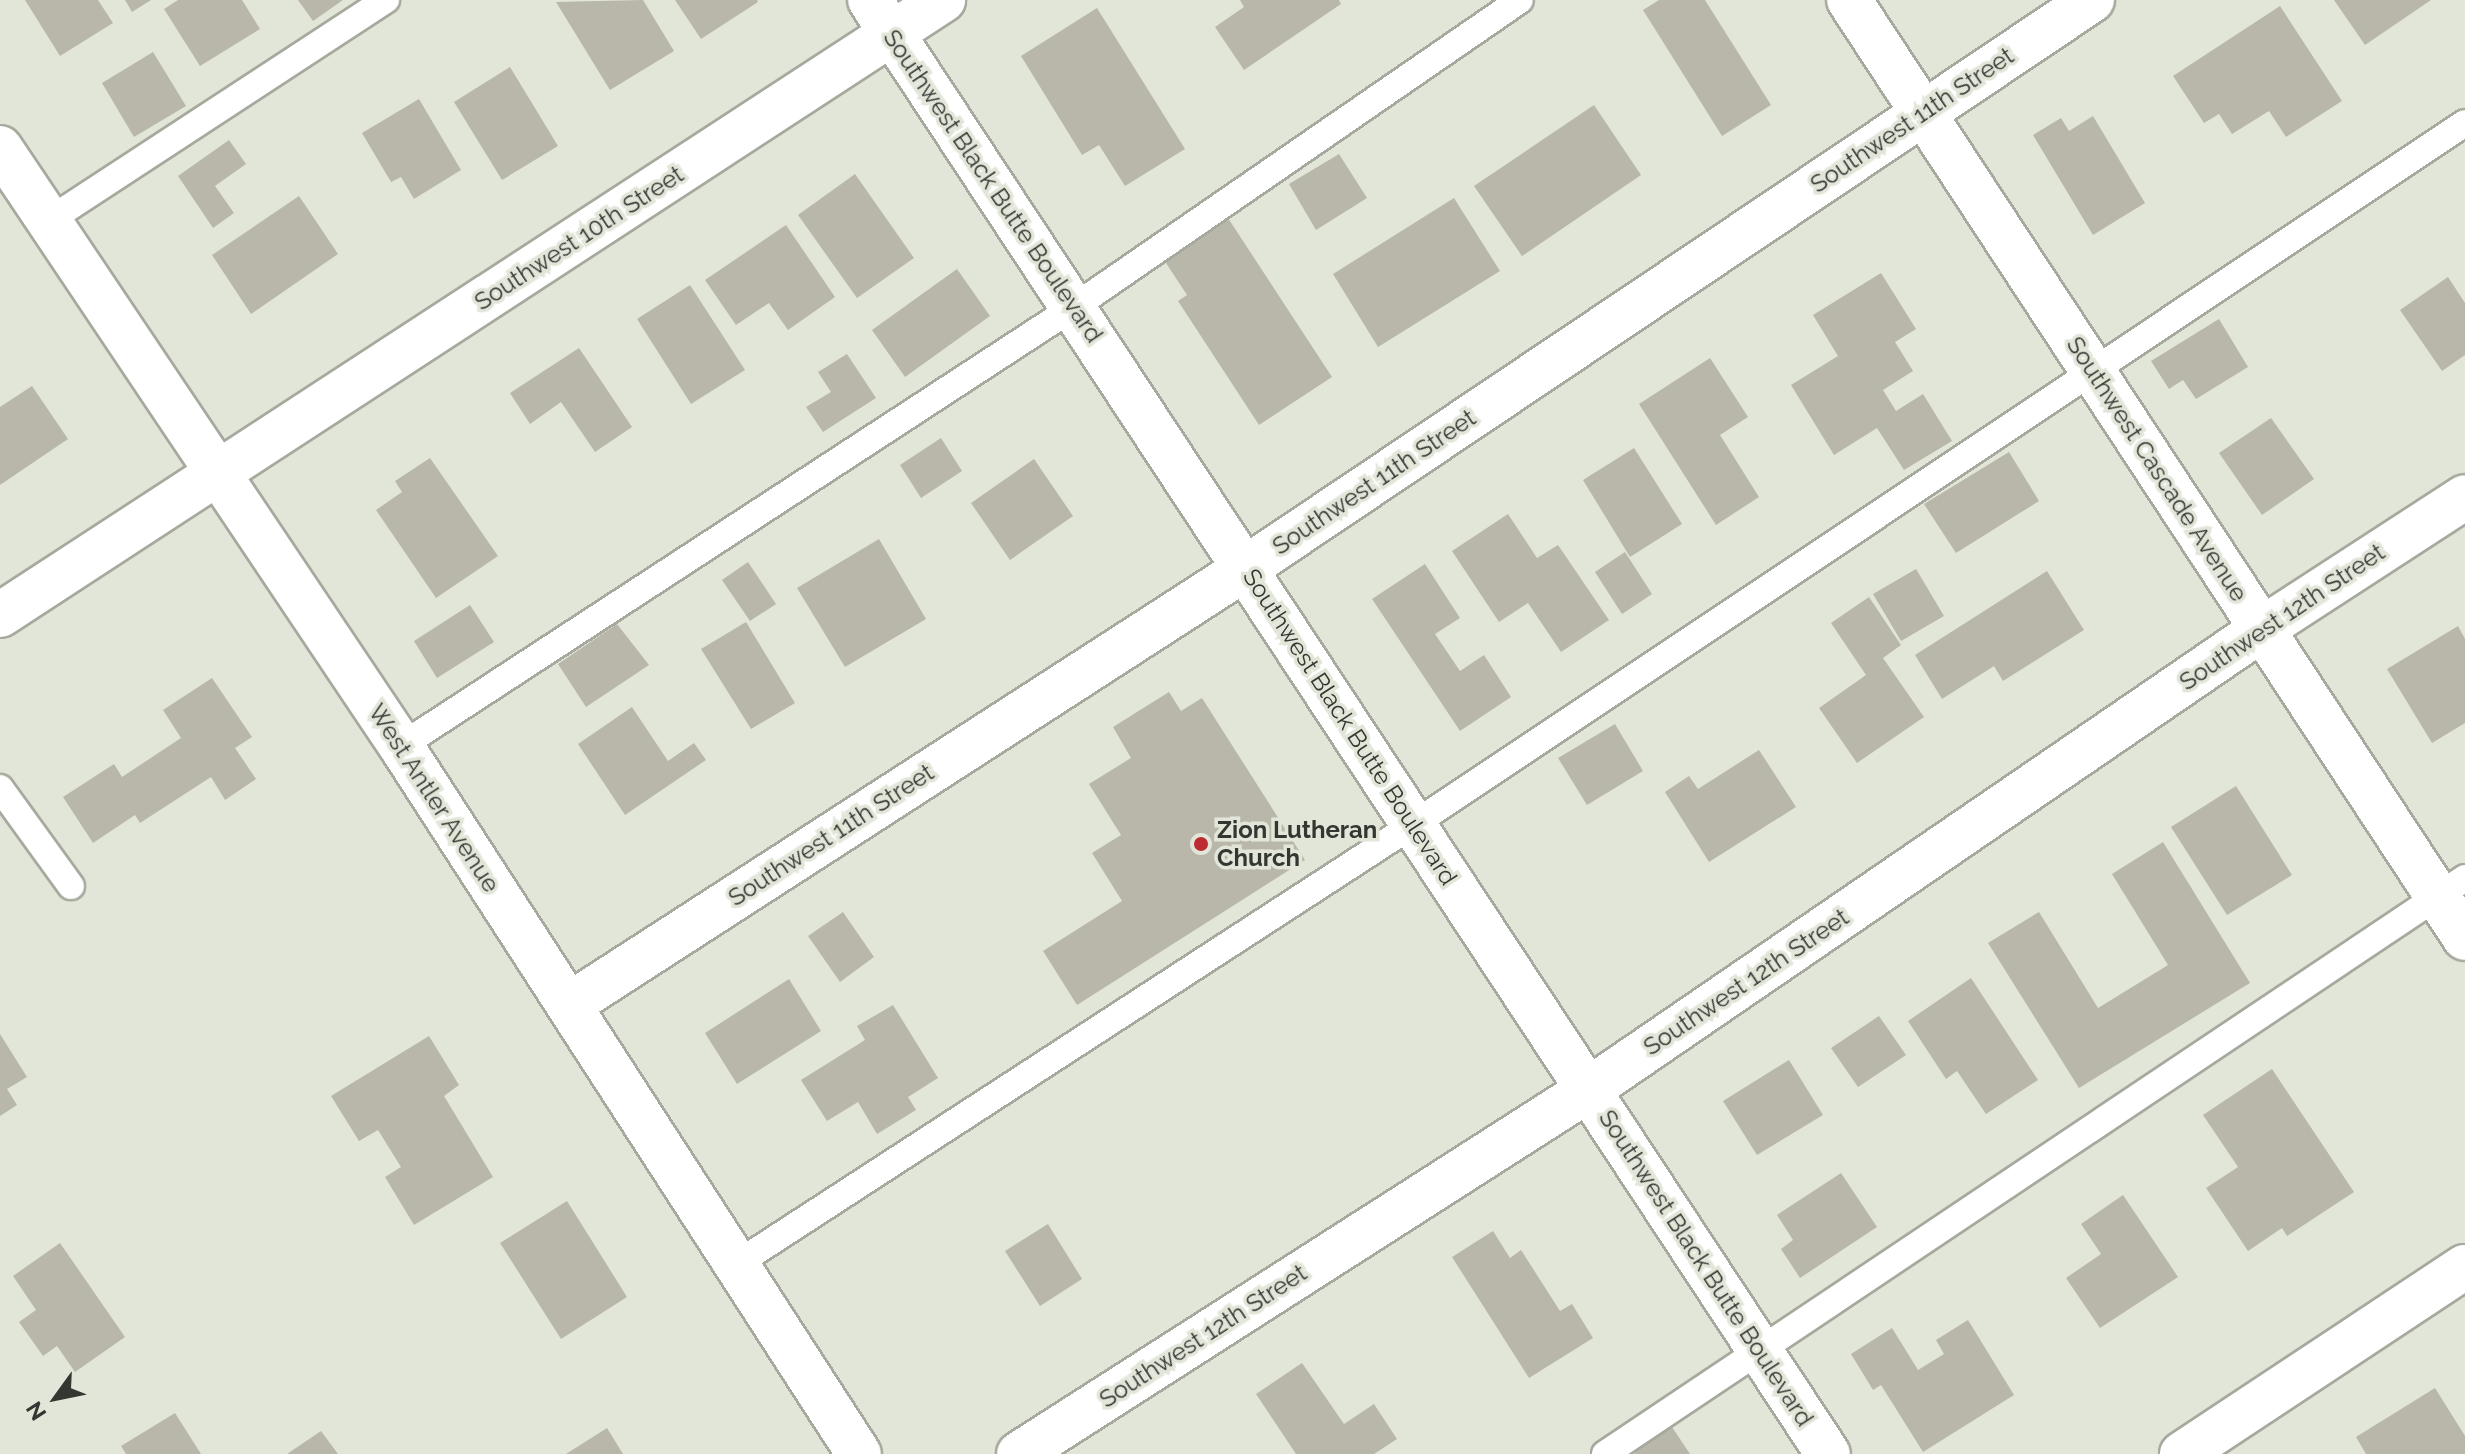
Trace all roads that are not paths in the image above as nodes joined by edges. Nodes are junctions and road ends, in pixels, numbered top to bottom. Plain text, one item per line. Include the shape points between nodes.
1 (386, 0) edge
2 (943, 0) edge
3 (1520, 0) edge
4 (1849, 0) edge
5 (2092, 0) edge
6 (881, 16) edge
7 (1922, 111) junction
8 (2465, 123) edge
9 (0, 148) edge
10 (48, 221) junction
11 (1074, 307) junction
12 (2090, 367) junction
13 (215, 476) junction
14 (2465, 497) edge
15 (1246, 568) junction
16 (0, 615) edge
17 (2262, 629) junction
18 (401, 746) junction
19 (0, 788) edge
20 (1414, 824) junction
21 (71, 886) dead end
22 (2451, 887) edge
23 (2465, 938) edge
24 (569, 1005) junction
25 (1588, 1090) junction
26 (735, 1265) junction
27 (2465, 1267) edge
28 (1762, 1353) junction
29 (859, 1454) edge
30 (1019, 1454) edge
31 (1605, 1454) edge
32 (1828, 1454) edge
33 (2182, 1454) edge

1 - 10 lane
2 - 6 street, Southwest 10th Street
3 - 11 lane
4 - 7 street, Southwest Cascade Avenue
5 - 7 street, Southwest 11th Street
6 - 11 street, Southwest Black Butte Boulevard
6 - 13 street, Southwest 10th Street
7 - 12 street, Southwest Cascade Avenue
7 - 15 street, Southwest 11th Street
8 - 12 lane
9 - 10 street, West Antler Avenue
10 - 13 street, West Antler Avenue
11 - 15 street, Southwest Black Butte Boulevard
11 - 18 lane
12 - 17 street, Southwest Cascade Avenue
12 - 20 lane
13 - 16 street, Southwest 10th Street
13 - 18 street, West Antler Avenue
14 - 17 street, Southwest 12th Street
15 - 20 street, Southwest Black Butte Boulevard
15 - 24 street, Southwest 11th Street
17 - 22 street, Southwest Cascade Avenue
17 - 25 street, Southwest 12th Street
18 - 24 street, West Antler Avenue
19 - 21 lane
20 - 25 street, Southwest Black Butte Boulevard
20 - 26 lane
22 - 23 street, Southwest Cascade Avenue
22 - 28 lane
24 - 26 street, West Antler Avenue
25 - 28 street, Southwest Black Butte Boulevard
25 - 30 street, Southwest 12th Street
26 - 29 street, West Antler Avenue
27 - 33 street
28 - 31 lane
28 - 32 street, Southwest Black Butte Boulevard

